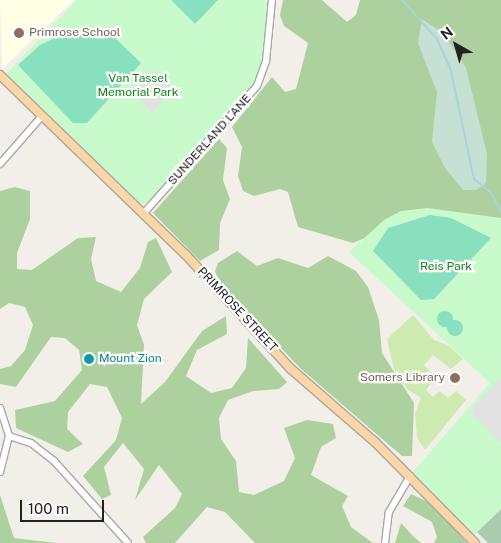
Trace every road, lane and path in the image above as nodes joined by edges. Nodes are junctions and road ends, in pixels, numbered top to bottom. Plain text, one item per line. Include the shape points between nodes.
1 (272, 0) edge
2 (0, 75) edge
3 (42, 116) junction
4 (0, 164) edge
5 (143, 214) junction
6 (0, 408) edge
7 (9, 436) junction
8 (0, 472) edge
9 (410, 476) junction
10 (128, 543) edge
11 (385, 543) edge
12 (475, 543) edge

1 - 5 street, SUNDERLAND LANE via 266,61 257,86
2 - 3 main road, PRIMROSE STREET
3 - 4 street
3 - 5 main road, PRIMROSE STREET
5 - 9 main road, PRIMROSE STREET via 291,369
6 - 7 street
7 - 8 street
7 - 10 street via 31,443 54,460
9 - 11 street via 389,512
9 - 12 main road, PRIMROSE STREET

